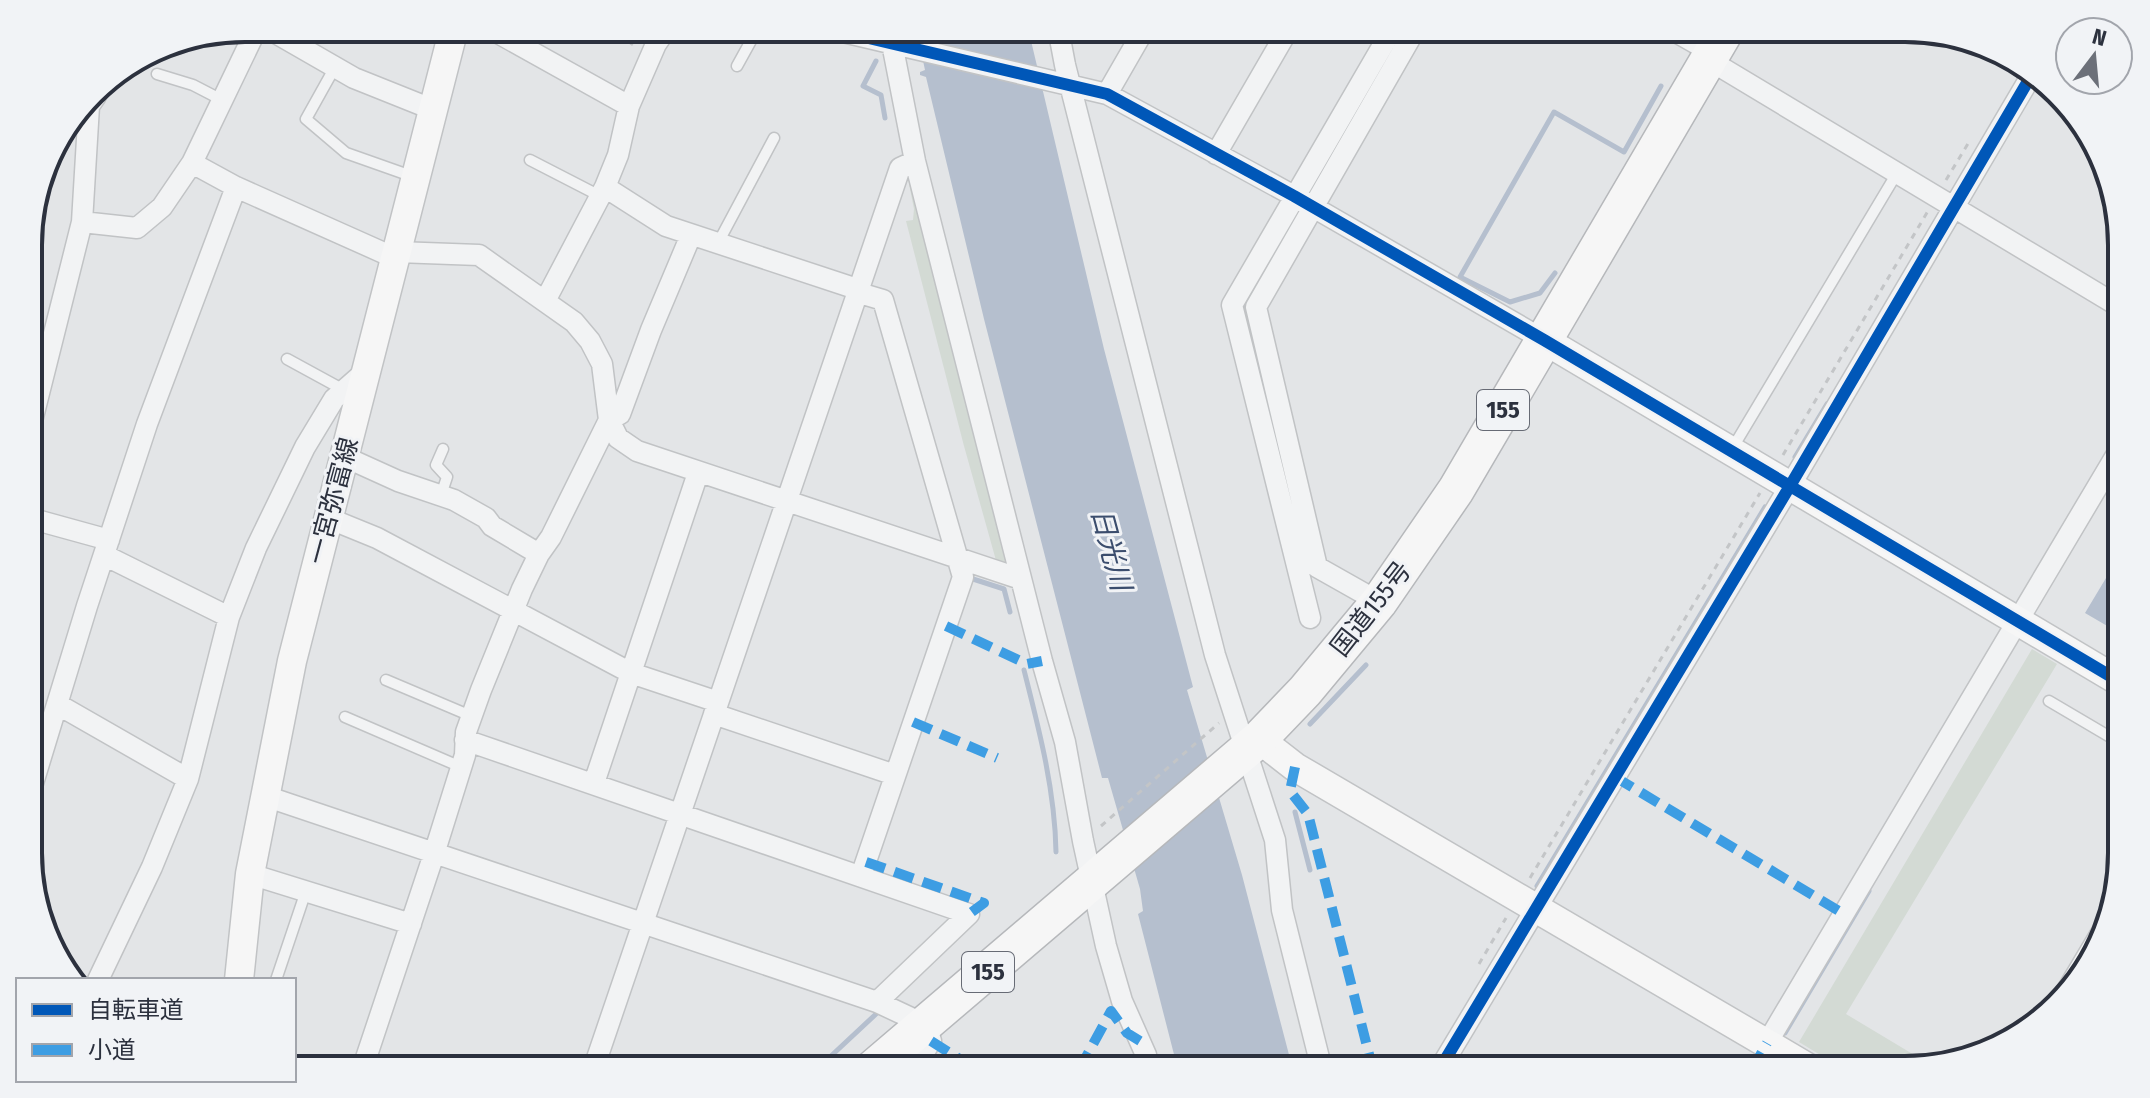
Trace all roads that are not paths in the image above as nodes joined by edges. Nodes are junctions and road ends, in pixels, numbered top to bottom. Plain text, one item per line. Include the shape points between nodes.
1 (251, 42) edge
2 (291, 42) edge
3 (451, 42) edge
4 (514, 42) edge
5 (659, 42) edge
6 (750, 42) edge
7 (894, 42) edge
8 (902, 42) edge
9 (1060, 42) edge
10 (1137, 42) edge
11 (1281, 42) edge
12 (1382, 42) edge
13 (1407, 42) edge
14 (1716, 47) edge
15 (737, 66) dead end
16 (335, 67) junction
17 (157, 74) dead end
18 (2027, 82) edge
19 (1068, 86) junction
20 (1107, 94) junction
21 (222, 100) junction
22 (629, 106) junction
23 (434, 110) junction
24 (88, 115) edge
25 (774, 138) dead end
26 (1216, 154) junction
27 (530, 160) dead end
28 (915, 161) junction
29 (192, 163) junction
30 (1897, 173) junction
31 (416, 178) junction
32 (236, 187) junction
33 (602, 191) junction
34 (1303, 201) junction
35 (1944, 202) junction
36 (82, 222) junction
37 (691, 235) junction
38 (718, 243) junction
39 (396, 255) junction
40 (857, 291) junction
41 (2108, 300) edge
42 (545, 301) junction
43 (1544, 340) junction
44 (287, 359) dead end
45 (367, 370) junction
46 (42, 381) edge
47 (342, 389) junction
48 (609, 420) junction
49 (443, 449) dead end
50 (1731, 451) junction
51 (345, 457) junction
52 (2108, 469) edge
53 (698, 473) junction
54 (1780, 480) junction
55 (441, 495) junction
56 (787, 501) junction
57 (328, 518) junction
58 (42, 523) edge
59 (107, 548) junction
60 (539, 554) junction
61 (958, 558) junction
62 (1021, 579) junction
63 (1342, 581) junction
64 (1303, 590) junction
65 (1379, 602) junction
66 (514, 609) junction
67 (229, 617) junction
68 (1310, 618) dead end
69 (2018, 621) junction
70 (631, 673) junction
71 (2108, 675) edge
72 (386, 680) dead end
73 (2049, 701) dead end
74 (57, 704) junction
75 (716, 708) junction
76 (471, 716) junction
77 (345, 717) dead end
78 (2108, 736) edge
79 (465, 740) junction
80 (1246, 749) junction
81 (42, 753) edge
82 (461, 767) junction
83 (895, 775) junction
84 (188, 779) junction
85 (594, 783) junction
86 (265, 796) junction
87 (680, 813) junction
88 (434, 854) junction
89 (250, 874) junction
90 (861, 876) junction
91 (1097, 877) junction
92 (306, 891) junction
93 (1527, 903) junction
94 (643, 923) junction
95 (411, 924) junction
96 (99, 978) edge
97 (239, 978) edge
98 (277, 978) edge
99 (877, 1002) junction
100 (928, 1031) junction
101 (1767, 1043) junction
102 (367, 1056) edge
103 (598, 1056) edge
104 (891, 1056) edge
105 (905, 1056) edge
106 (922, 1056) edge
107 (1146, 1056) edge
108 (1318, 1056) edge
109 (1436, 1056) edge
110 (1789, 1056) edge

1 - 21 street
2 - 16 street
3 - 23 street, 一宮弥富線
4 - 22 street
5 - 22 street
6 - 15 lane
7 - 28 street
8 - 19 street
9 - 19 street
10 - 20 street
11 - 26 street
12 - 34 street
13 - 34 street
14 - 30 street
14 - 43 highway, 国道155号 / 155
16 - 23 street
16 - 31 lane via 306,119 346,153
17 - 21 lane
18 - 35 street
19 - 20 street
19 - 80 street via 1215,655
20 - 26 street
21 - 29 street
22 - 33 street via 618,155
23 - 31 street, 一宮弥富線
24 - 36 street
25 - 38 lane
26 - 34 street
27 - 33 lane
28 - 40 street via 900,168
28 - 62 street
29 - 32 street
29 - 36 street via 162,207 137,228
30 - 35 street
30 - 50 lane
31 - 39 street, 一宮弥富線
32 - 39 street
32 - 59 street via 147,424
33 - 37 street
33 - 42 street
34 - 43 street
34 - 63 street via 1256,307 1317,567
34 - 64 street via 1232,305
35 - 41 street
35 - 54 street
36 - 46 street
37 - 38 street
37 - 48 street via 620,414
38 - 40 street
39 - 42 street via 479,255
39 - 45 street, 一宮弥富線
40 - 56 street
40 - 61 street via 883,300
42 - 48 street via 590,341 602,364
43 - 50 street
43 - 65 highway, 国道155号 / 155 via 1456,490
44 - 47 lane
45 - 47 street
45 - 51 street, 一宮弥富線
47 - 67 street via 279,497
48 - 53 street via 618,438 637,451
48 - 60 street
49 - 55 lane via 436,465 447,477
50 - 54 street
51 - 55 street
51 - 57 street, 一宮弥富線
52 - 69 street
53 - 56 street
53 - 70 street
54 - 69 street
54 - 93 street
55 - 60 street
56 - 61 street
56 - 75 street
57 - 66 street
57 - 86 street, 一宮弥富線
58 - 59 street
59 - 67 street
59 - 74 street
60 - 66 street
61 - 62 street
61 - 83 street via 963,577
62 - 91 street
63 - 64 street
63 - 65 street
64 - 68 street
65 - 80 highway, 国道155号 / 155 via 1305,691
66 - 70 street
66 - 76 street
67 - 84 street
69 - 71 street
69 - 101 street
70 - 75 street
70 - 85 street
72 - 76 lane
73 - 78 lane
74 - 81 street
74 - 84 street
75 - 83 street
75 - 87 street
76 - 79 street
77 - 82 lane
79 - 82 street
79 - 85 street
80 - 91 highway, 国道155号 / 155
80 - 93 street via 1295,767
80 - 108 street via 1275,840 1282,910
82 - 88 street
83 - 90 street
84 - 96 street
85 - 87 street
86 - 88 street
86 - 89 street, 一宮弥富線
87 - 90 street
87 - 94 street
88 - 94 street
88 - 95 street
89 - 92 street
89 - 97 street, 一宮弥富線
90 - 99 street via 969,914
91 - 100 highway, 国道155号 / 155
91 - 107 street via 1106,946
92 - 95 street
92 - 98 lane
93 - 101 street
93 - 109 street
94 - 99 street
94 - 103 street
95 - 102 street
99 - 100 street
100 - 104 highway, 国道155号 / 155
100 - 105 street
100 - 106 street via 931,1041
101 - 110 street

